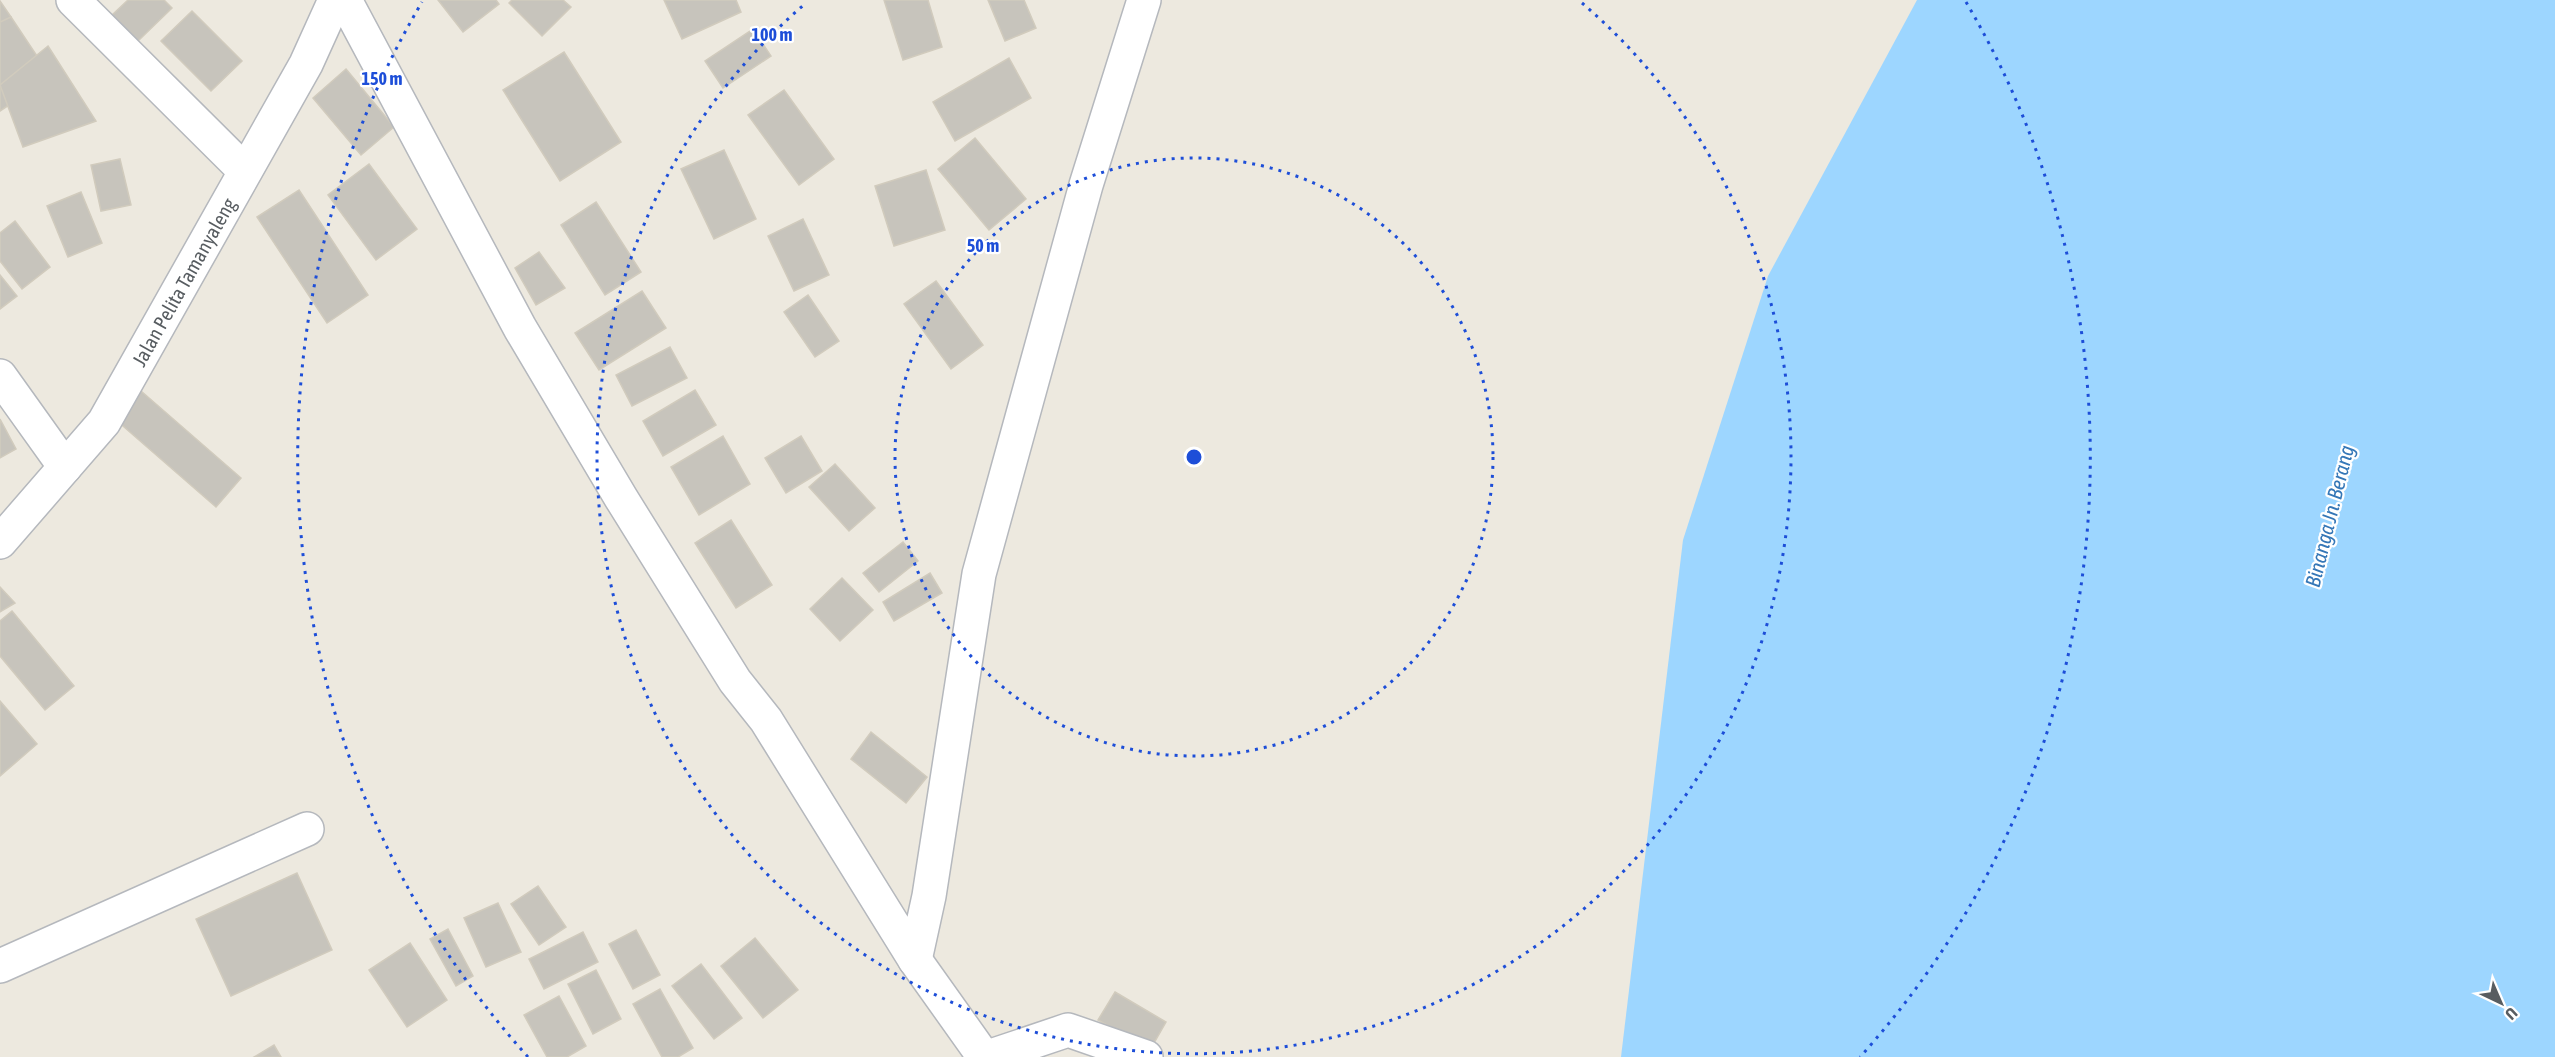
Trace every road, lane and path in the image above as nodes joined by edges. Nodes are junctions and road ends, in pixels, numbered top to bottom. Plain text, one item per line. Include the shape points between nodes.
1 (73, 0) edge
2 (335, 0) edge
3 (345, 0) edge
4 (1144, 0) edge
5 (245, 171) junction
6 (0, 376) edge
7 (65, 467) junction
8 (0, 542) edge
9 (307, 828) dead end
10 (915, 960) junction
11 (0, 966) edge
12 (984, 1057) edge
13 (988, 1057) edge
14 (1146, 1057) edge

1 - 5 street
2 - 5 street, Jalan Pelita Tamanyaleng via 306,64
3 - 10 street via 520,328 603,468
4 - 10 street via 1086,185 979,574 929,896
5 - 7 street, Jalan Pelita Tamanyaleng via 104,422
6 - 7 street
7 - 8 street, Jalan Pelita Tamanyaleng
9 - 11 street
10 - 12 street
13 - 14 street via 1068,1030

